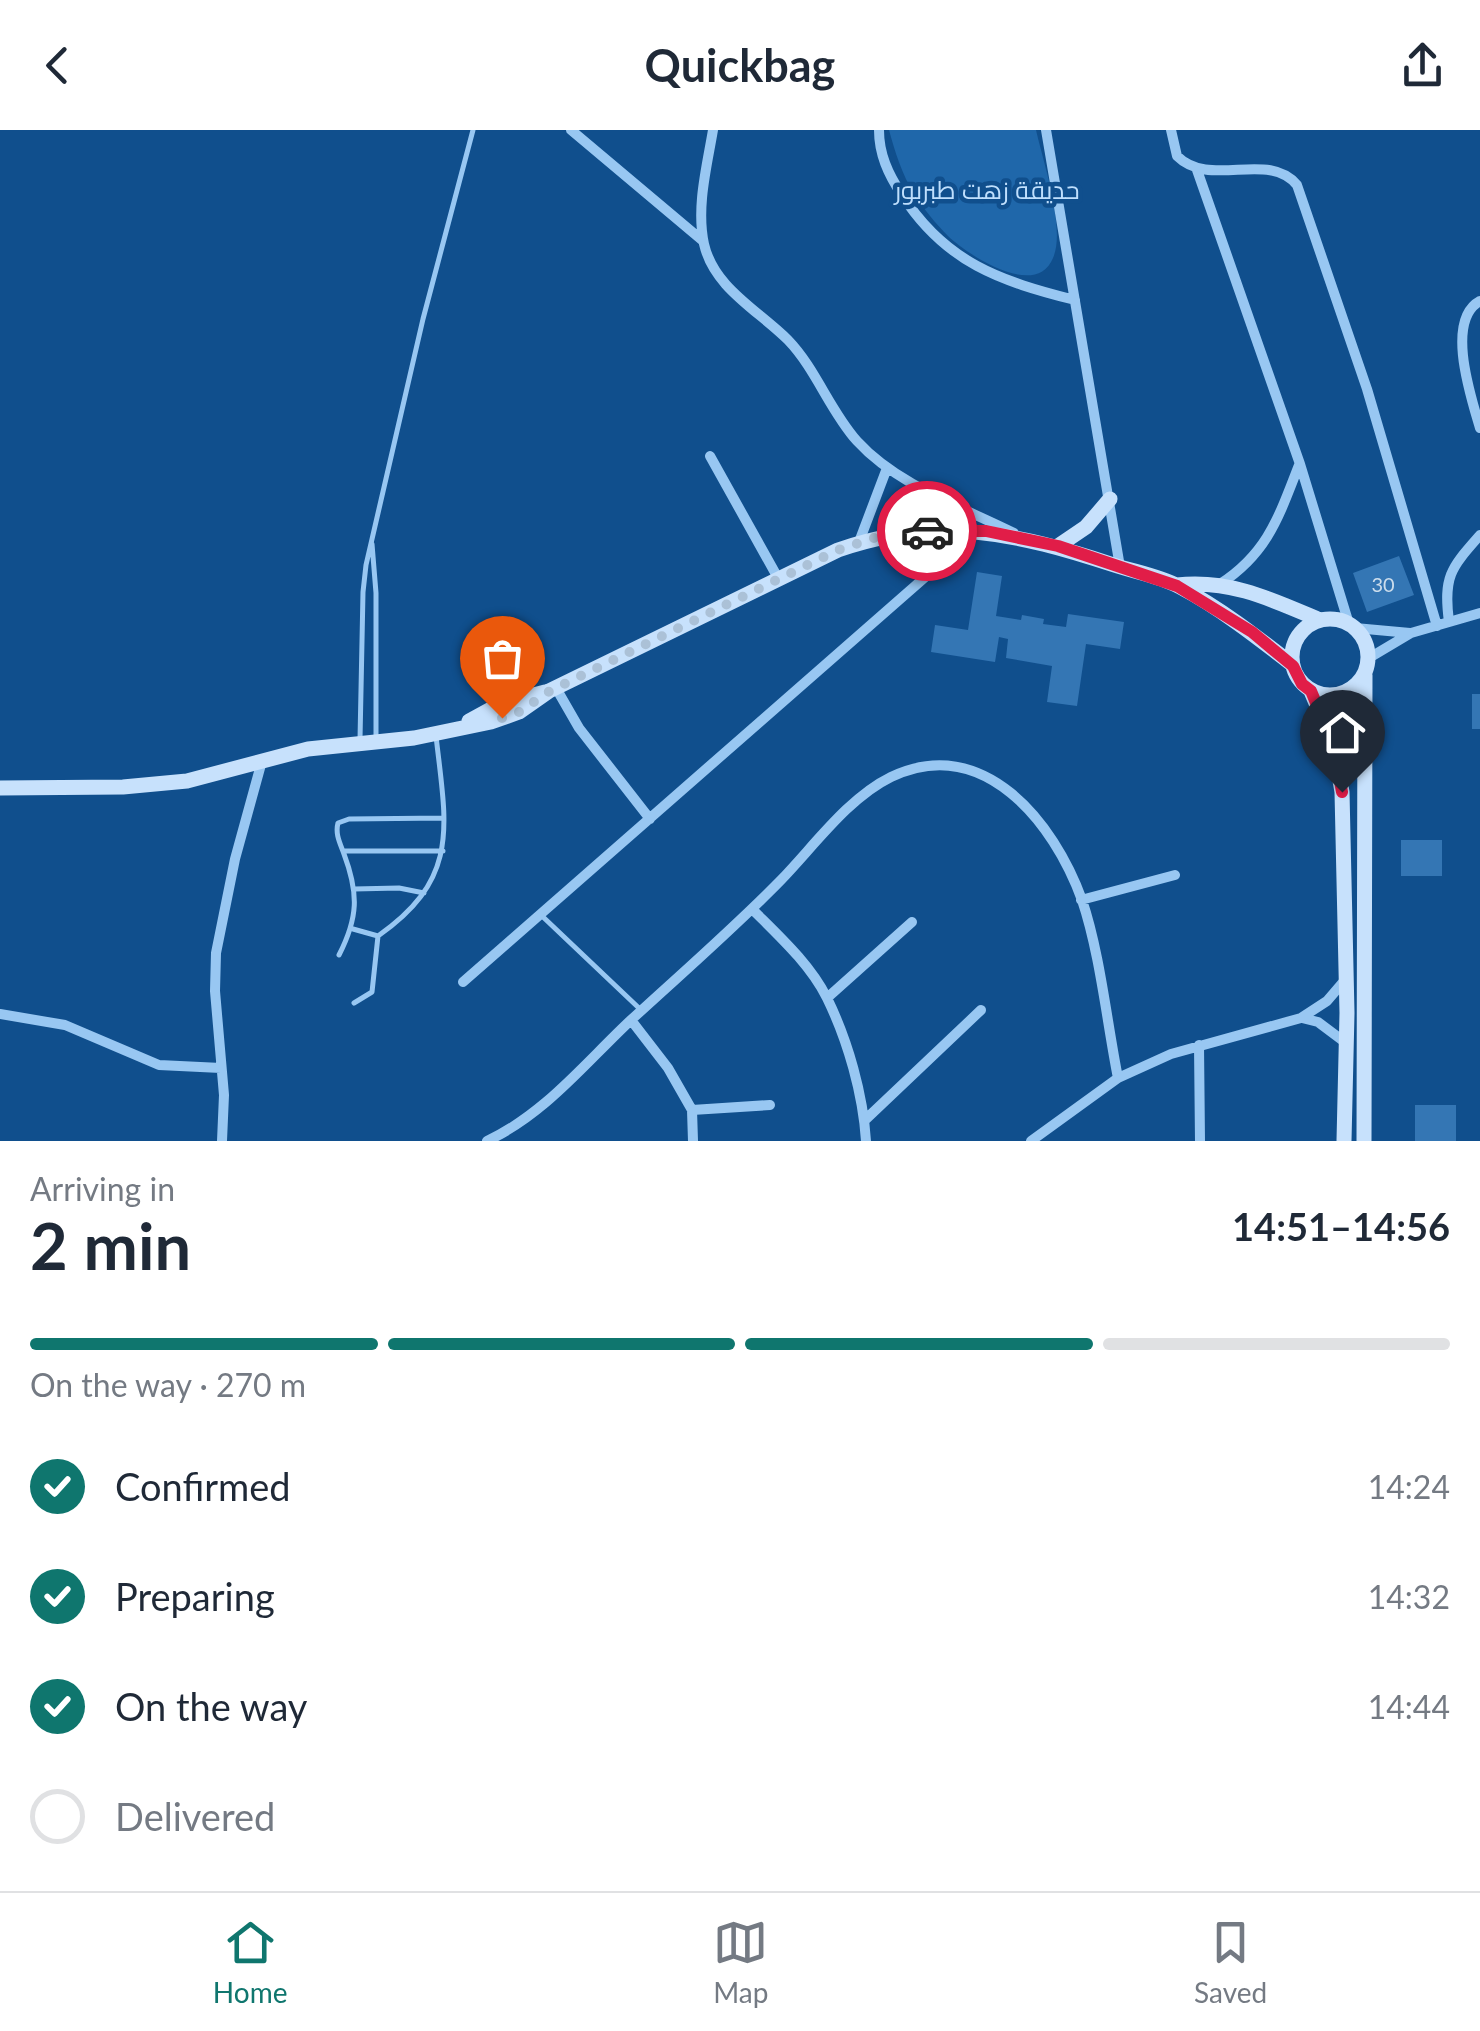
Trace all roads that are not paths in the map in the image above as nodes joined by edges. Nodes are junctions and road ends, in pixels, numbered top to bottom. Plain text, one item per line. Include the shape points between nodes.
1 (473, 130) edge
2 (713, 130) edge
3 (878, 130) edge
4 (1046, 130) edge
5 (1172, 130) edge
6 (573, 131) edge
7 (1198, 170) junction
8 (703, 241) junction
9 (1076, 300) junction
10 (1480, 301) edge
11 (1480, 428) edge
12 (710, 456) dead end
13 (1300, 464) junction
14 (888, 468) junction
15 (1110, 499) junction
16 (949, 530) junction
17 (1480, 535) edge
18 (1020, 536) junction
19 (372, 538) junction
20 (860, 542) junction
21 (1058, 546) junction
22 (1120, 567) junction
23 (778, 578) junction
24 (1220, 584) junction
25 (1177, 586) junction
26 (1480, 613) edge
27 (1320, 620) junction
28 (1449, 622) junction
29 (1352, 626) junction
30 (1437, 626) junction
31 (1412, 634) junction
32 (1293, 666) junction
33 (1367, 667) junction
34 (553, 690) junction
35 (1311, 691) junction
36 (436, 734) junction
37 (368, 742) junction
38 (262, 761) junction
39 (0, 788) edge
40 (445, 818) junction
41 (650, 820) junction
42 (343, 850) junction
43 (443, 851) junction
44 (1175, 875) dead end
45 (354, 888) junction
46 (424, 892) junction
47 (1082, 900) junction
48 (752, 909) junction
49 (542, 916) junction
50 (912, 922) dead end
51 (352, 929) junction
52 (378, 936) junction
53 (338, 956) dead end
54 (1346, 978) junction
55 (463, 982) dead end
56 (827, 998) junction
57 (354, 1003) dead end
58 (981, 1010) dead end
59 (642, 1011) junction
60 (0, 1014) edge
61 (1301, 1018) junction
62 (631, 1020) junction
63 (1346, 1044) junction
64 (1199, 1046) junction
65 (221, 1068) junction
66 (1118, 1078) junction
67 (770, 1105) dead end
68 (692, 1110) junction
69 (865, 1120) junction
70 (222, 1141) edge
71 (487, 1141) edge
72 (693, 1141) edge
73 (866, 1141) edge
74 (1031, 1141) edge
75 (1200, 1141) edge
76 (1344, 1141) edge
77 (1364, 1141) edge

1 - 19 lane
2 - 8 street via 702,192
3 - 9 street via 898,189 952,252 1000,278
4 - 9 street
5 - 7 street via 1177,156
6 - 8 street
7 - 13 street
7 - 30 street via 1273,171 1297,185
8 - 14 street via 726,286 789,342 854,438
9 - 15 street
10 - 11 street via 1466,312 1460,332
12 - 23 street
13 - 24 street via 1266,543
13 - 29 street
14 - 18 street
14 - 20 street
15 - 21 street
15 - 22 street
16 - 18 street
16 - 20 street
16 - 41 street via 931,572
17 - 28 street via 1448,576
18 - 21 street
19 - 37 lane via 376,593
19 - 37 lane via 362,592
20 - 23 street
21 - 22 street
22 - 25 street
23 - 34 street
24 - 25 street
24 - 27 street
25 - 32 street
26 - 28 street
27 - 29 street
27 - 32 street via 1300,634
28 - 30 street
29 - 31 street
29 - 33 street via 1365,642
30 - 31 street
31 - 33 street
32 - 35 street
33 - 35 street via 1359,684 1341,694
33 - 77 street
34 - 36 street via 519,712
34 - 41 street
35 - 54 street via 1340,769
36 - 37 street
36 - 40 lane
37 - 38 street
38 - 39 street via 161,785
38 - 65 street via 216,952
40 - 42 lane via 342,820 336,831
40 - 43 lane
41 - 49 street
42 - 43 lane
42 - 45 lane
43 - 46 lane
44 - 47 street
45 - 46 lane
45 - 51 lane
46 - 52 lane
47 - 48 street via 1017,796 980,773 936,766 904,772 867,793
47 - 66 street
48 - 56 street
48 - 59 street
49 - 55 street
49 - 59 lane
50 - 56 street
51 - 52 lane
51 - 53 lane
52 - 57 lane via 372,992
54 - 61 street
54 - 63 street
56 - 69 street
58 - 69 street
59 - 62 street
60 - 65 street via 65,1025 159,1066
61 - 63 street via 1318,1022
61 - 64 street
62 - 68 street
62 - 71 street via 554,1096
63 - 76 street
64 - 66 street
64 - 75 street
65 - 70 street
66 - 74 street
67 - 68 street
68 - 72 street
69 - 73 street

